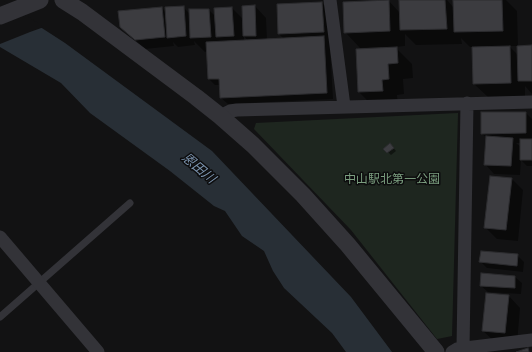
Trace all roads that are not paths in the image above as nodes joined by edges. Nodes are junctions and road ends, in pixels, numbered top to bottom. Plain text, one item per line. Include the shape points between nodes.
1 (40, 0) edge
2 (63, 0) edge
3 (330, 0) edge
4 (0, 16) edge
5 (532, 102) edge
6 (467, 103) junction
7 (344, 106) junction
8 (220, 116) junction
9 (130, 203) dead end
10 (0, 237) edge
11 (39, 282) junction
12 (0, 317) edge
13 (532, 340) edge
14 (457, 350) edge
15 (98, 352) edge
16 (436, 352) edge

1 - 4 street
2 - 8 street
3 - 7 street
5 - 6 street
6 - 7 street
6 - 14 street
7 - 8 street via 237,110
8 - 16 street via 303,194
9 - 11 lane
10 - 11 street
11 - 12 lane
11 - 15 street
13 - 14 street

